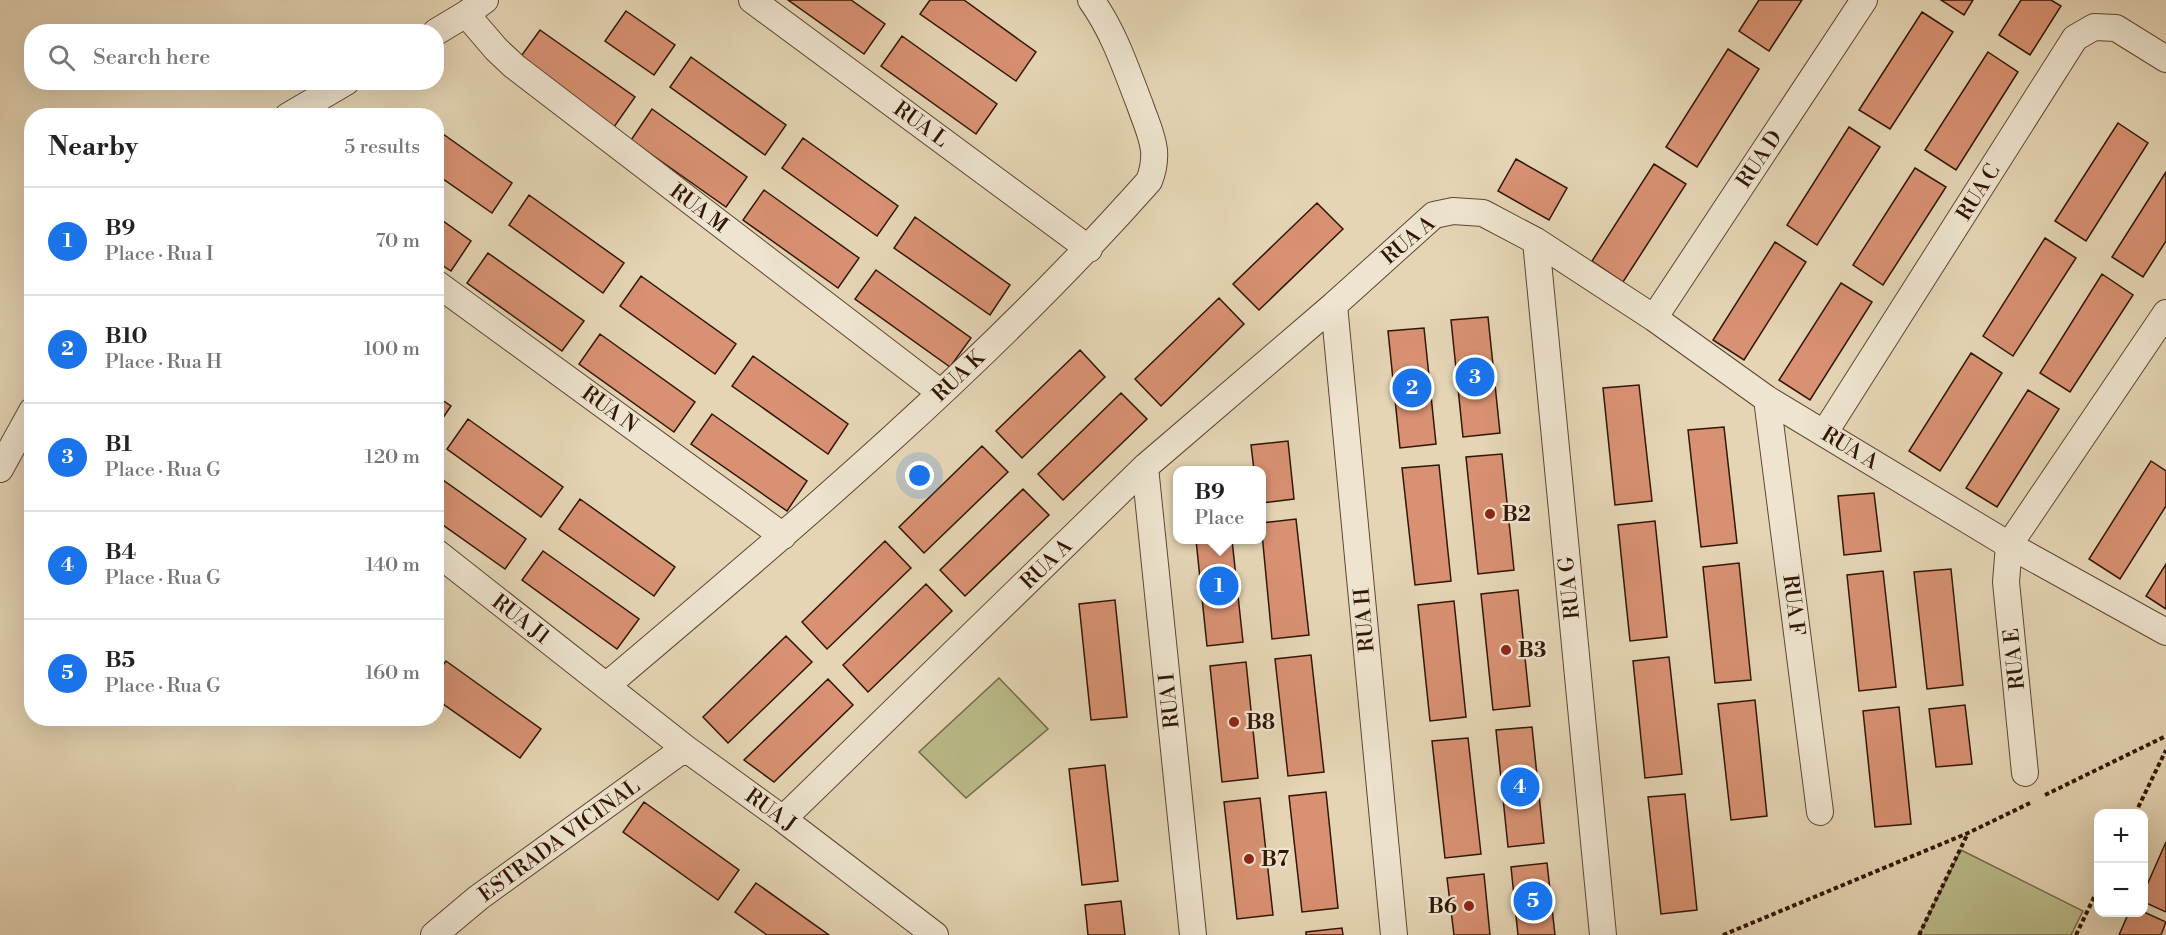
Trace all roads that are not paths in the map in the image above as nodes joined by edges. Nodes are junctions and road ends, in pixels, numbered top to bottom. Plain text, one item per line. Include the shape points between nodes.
1 (752, 0) edge
2 (1091, 0) edge
3 (1864, 0) edge
4 (476, 7) edge
5 (444, 27) edge
6 (2166, 59) edge
7 (332, 90) edge
8 (302, 108) edge
9 (1536, 240) junction
10 (1089, 249) junction
11 (444, 289) edge
12 (1334, 305) junction
13 (2166, 313) edge
14 (1653, 318) junction
15 (941, 393) junction
16 (1767, 399) junction
17 (24, 426) edge
18 (1825, 432) junction
19 (1145, 467) junction
20 (0, 470) edge
21 (783, 536) junction
22 (2008, 545) junction
23 (444, 558) edge
24 (2166, 632) edge
25 (606, 686) junction
26 (685, 748) junction
27 (2025, 773) dead end
28 (1820, 812) dead end
29 (783, 819) junction
30 (434, 935) edge
31 (935, 935) edge
32 (1193, 935) edge
33 (1394, 935) edge
34 (1603, 935) edge

1 - 10 street, RUA L
2 - 10 street, RUA K via 1122,57 1150,134 1154,168 1149,181
3 - 14 street, RUA D
4 - 5 street
4 - 15 street, RUA M via 496,48 514,66
6 - 18 street, RUA C via 2116,28 2094,27 2075,38
7 - 8 street
9 - 12 street, RUA A via 1483,213 1453,211 1434,215
9 - 14 street, RUA A
9 - 34 street, RUA G
10 - 15 street, RUA K
11 - 21 street, RUA N
12 - 19 street, RUA A
12 - 33 street, RUA H
13 - 22 street
14 - 16 street, RUA A
15 - 21 street, RUA K
16 - 18 street, RUA A
16 - 28 street, RUA F
17 - 20 street
18 - 22 street, RUA A
19 - 29 street, RUA A
19 - 32 street, RUA I
21 - 25 street, RUA K
22 - 24 street, RUA A
22 - 27 street, RUA E via 2006,582
23 - 25 street, RUA J1
25 - 26 street, RUA J
26 - 29 street, RUA J
26 - 30 street, ESTRADA VICINAL
29 - 31 street, RUA J

